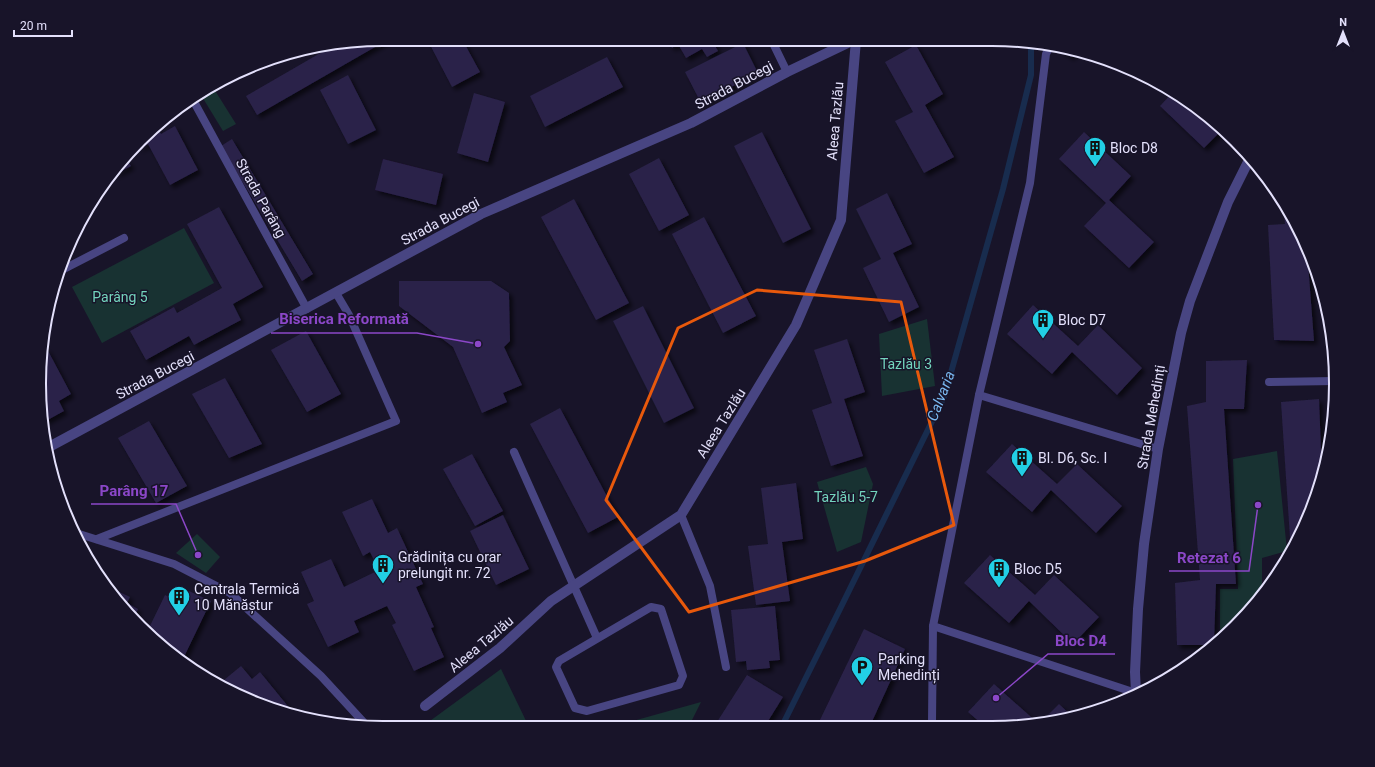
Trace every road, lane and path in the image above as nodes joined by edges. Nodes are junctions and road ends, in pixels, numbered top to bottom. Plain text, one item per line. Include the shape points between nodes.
1 (774, 46) edge
2 (842, 46) edge
3 (855, 46) edge
4 (1048, 51) edge
5 (787, 72) junction
6 (195, 104) edge
7 (1247, 164) edge
8 (124, 238) dead end
9 (67, 267) edge
10 (336, 293) junction
11 (307, 309) junction
12 (1329, 381) edge
13 (1269, 382) dead end
14 (979, 394) junction
15 (52, 447) edge
16 (1158, 449) junction
17 (514, 452) dead end
18 (681, 515) junction
19 (82, 535) edge
20 (97, 539) junction
21 (574, 586) junction
22 (933, 626) junction
23 (597, 638) junction
24 (726, 667) dead end
25 (1136, 688) edge
26 (1130, 691) edge
27 (425, 706) dead end
28 (362, 720) edge
29 (932, 721) edge

1 - 5 lane
2 - 5 street, Strada Bucegi
3 - 18 street, Aleea Tazlău via 841,220 796,325
4 - 14 lane via 1030,183
5 - 10 street, Strada Bucegi via 690,123 481,214
6 - 11 lane, Strada Parâng
7 - 16 street, Strada Mehedinți via 1228,202 1190,301 1181,333
8 - 9 lane
10 - 11 street, Strada Bucegi
10 - 20 lane via 349,315 396,420
11 - 15 street, Strada Bucegi
12 - 13 lane
14 - 16 lane
14 - 22 lane
16 - 25 street, Strada Mehedinți via 1144,544 1138,609
17 - 21 lane
18 - 21 street, Aleea Tazlău
18 - 24 lane via 710,586
19 - 20 lane
20 - 28 lane via 174,564 230,592 321,676
21 - 23 lane
21 - 27 street, Aleea Tazlău via 551,601 500,648
22 - 26 lane
22 - 29 lane
23 - 23 lane via 559,661 556,667 575,708 587,711 679,685 683,676 660,609 652,607

